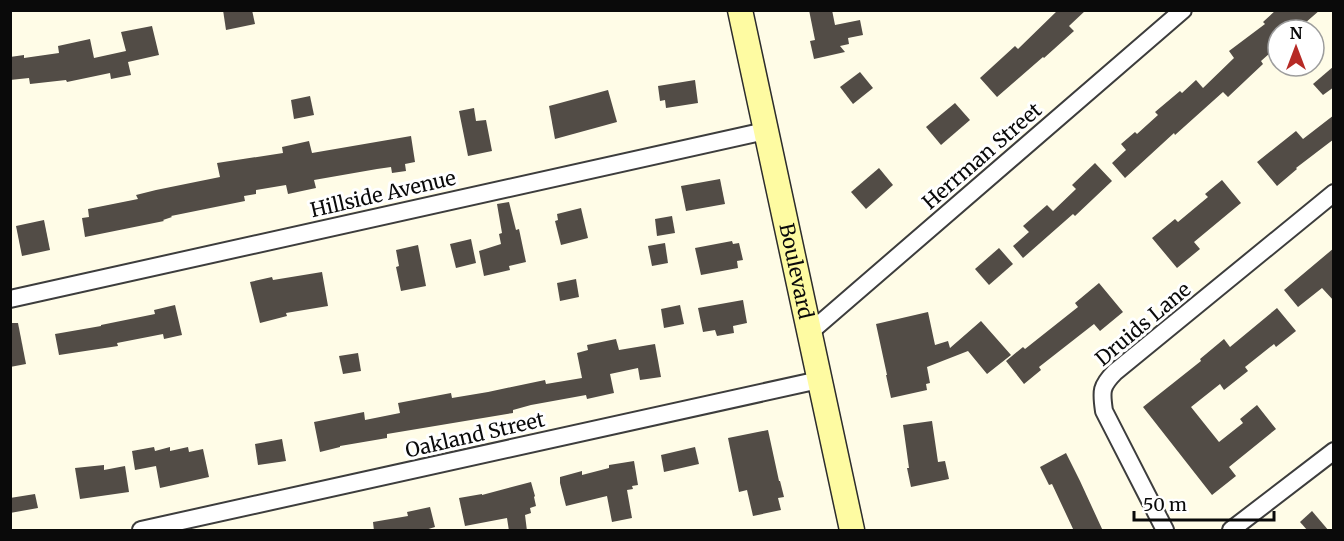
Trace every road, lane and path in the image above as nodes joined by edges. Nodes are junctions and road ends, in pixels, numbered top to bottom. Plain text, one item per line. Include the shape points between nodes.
1 (740, 10) edge
2 (1182, 10) edge
3 (765, 131) junction
4 (1334, 193) edge
5 (10, 299) edge
6 (809, 333) junction
7 (819, 380) junction
8 (1334, 451) edge
9 (176, 527) edge
10 (141, 531) edge
11 (852, 531) edge
12 (1165, 531) edge
13 (1231, 531) edge

1 - 3 main road, Boulevard
2 - 6 street, Herrman Street
3 - 5 street, Hillside Avenue
3 - 6 main road, Boulevard
4 - 12 street, Druids Lane via 1105,383 1101,397 1104,411
6 - 7 main road, Boulevard
7 - 9 street, Oakland Street
7 - 11 main road, Boulevard
8 - 13 street
9 - 10 street, Oakland Street

